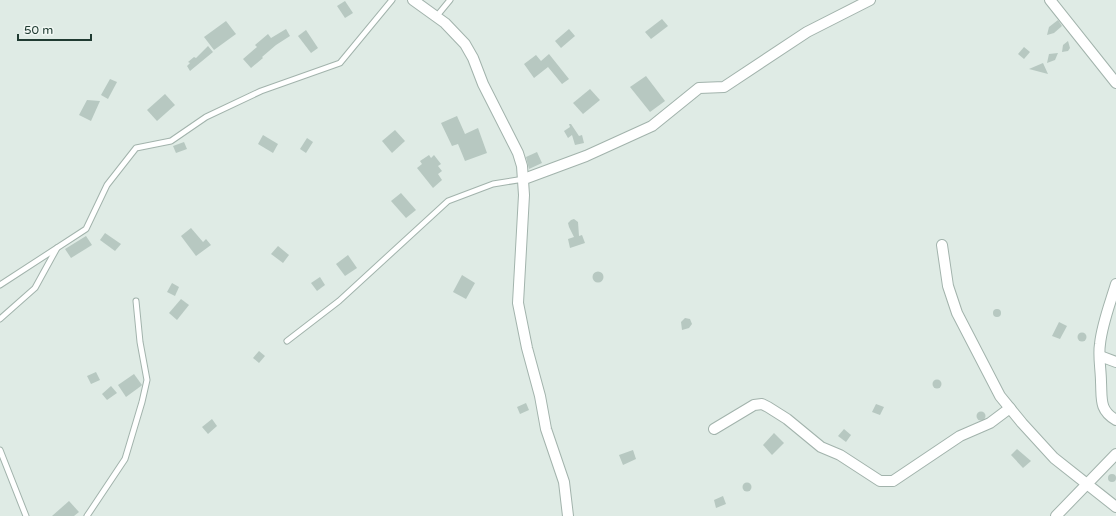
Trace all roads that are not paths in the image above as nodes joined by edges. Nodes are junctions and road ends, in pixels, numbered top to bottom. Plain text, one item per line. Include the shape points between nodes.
1 (392, 0) edge
2 (413, 0) edge
3 (450, 0) edge
4 (870, 0) edge
5 (1050, 0) edge
6 (436, 17) junction
7 (1116, 83) edge
8 (524, 179) junction
9 (942, 245) dead end
10 (57, 247) junction
11 (1116, 284) edge
12 (0, 285) edge
13 (136, 301) dead end
14 (0, 319) edge
15 (287, 341) dead end
16 (1100, 356) junction
17 (1116, 362) edge
18 (1010, 408) junction
19 (1116, 420) edge
20 (714, 429) dead end
21 (0, 450) edge
22 (1116, 454) edge
23 (1088, 484) junction
24 (1116, 507) edge
25 (26, 516) edge
26 (87, 516) edge
27 (568, 516) edge
28 (1056, 516) edge

1 - 10 lane via 340,62 260,91 206,117 171,141 136,148 107,185 86,228
2 - 6 street
3 - 6 lane
4 - 8 street via 807,32 724,87 699,88 652,126 586,156
5 - 7 street
6 - 8 street via 455,34 473,58 518,154
8 - 15 lane via 492,184 448,201 339,301
8 - 27 street via 518,303 546,429 564,482
9 - 18 street via 948,286 957,313 994,386
10 - 12 lane
10 - 14 lane via 36,288
11 - 16 street via 1105,316 1099,345
13 - 26 lane via 147,380 142,402 125,459
16 - 17 street
16 - 19 street via 1101,399 1104,409
18 - 20 street via 990,423 960,436 893,481 885,482 840,455 821,447 762,404 754,405
18 - 23 street via 1054,458
21 - 25 lane
22 - 23 street
23 - 24 street
23 - 28 street

